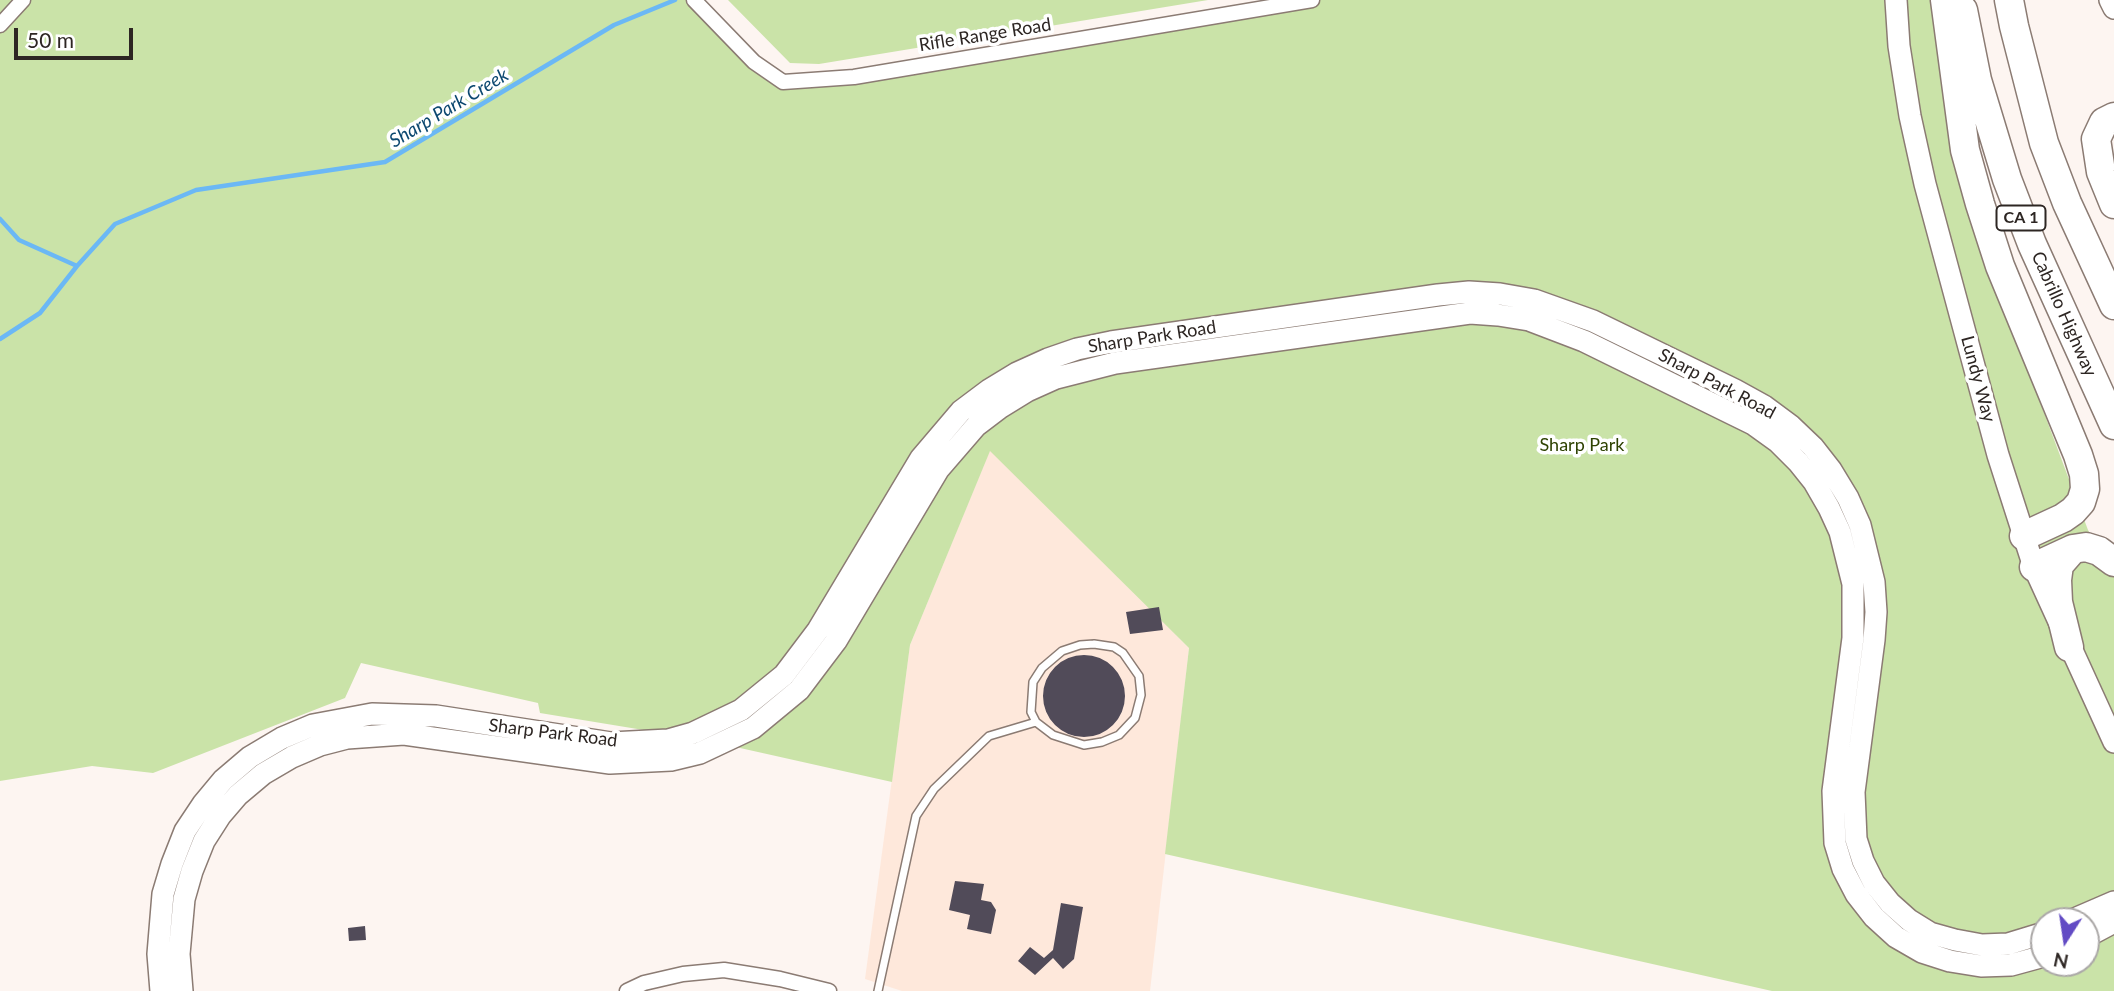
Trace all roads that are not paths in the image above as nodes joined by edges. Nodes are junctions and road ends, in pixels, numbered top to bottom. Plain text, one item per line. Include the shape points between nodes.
1 (23, 0) edge
2 (694, 0) edge
3 (1312, 0) edge
4 (1896, 0) edge
5 (1945, 0) edge
6 (1961, 0) edge
7 (2009, 0) edge
8 (2110, 0) edge
9 (2114, 8) edge
10 (0, 25) edge
11 (2114, 117) edge
12 (2114, 204) edge
13 (2114, 305) edge
14 (2114, 425) edge
15 (2024, 536) junction
16 (2073, 549) junction
17 (2114, 562) edge
18 (2034, 567) junction
19 (2069, 647) junction
20 (1036, 722) junction
21 (2114, 743) edge
22 (2114, 892) edge
23 (2092, 907) edge
24 (2030, 937) edge
25 (2030, 960) edge
26 (161, 991) edge
27 (182, 991) edge
28 (627, 991) edge
29 (829, 991) edge
30 (878, 991) edge

1 - 10 street
2 - 3 street, Rifle Range Road via 754,62 783,82 854,76
4 - 15 main road, Lundy Way via 1910,116 1925,184
5 - 15 highway via 1965,150 1980,204 2000,266 2084,474 2085,489 2073,511
6 - 14 highway, Cabrillo Highway / CA 1 via 2007,179
7 - 13 highway, CA 1 via 2044,143
8 - 9 main road
11 - 12 highway via 2104,122 2096,139 2101,172
15 - 18 main road, Lundy Way
16 - 17 highway via 2099,551
16 - 18 highway
16 - 19 highway via 2059,565 2057,580
18 - 19 main road, Lundy Way
19 - 21 main road, Lundy Way
20 - 20 lane via 1053,735 1084,745 1119,735 1135,718 1141,695 1139,676 1114,648 1094,644 1062,651 1033,682 1031,712
20 - 30 lane via 989,736 934,789 916,816
22 - 23 main road
24 - 26 main road, Sharp Park Road via 1982,945 1930,933 1890,903 1863,861 1856,839 1854,792 1874,640 1874,582 1848,498 1813,447 1755,401 1593,321 1534,300 1469,292 1111,342 1077,349 1017,373 961,411 921,458 818,630 784,675 741,710 693,733 668,740 611,743 405,713 343,718 282,738 223,780 185,831 163,894 158,954
25 - 27 main road, Sharp Park Road via 1981,966 1922,952 1874,917 1843,869 1835,843 1833,791 1853,638 1853,584 1840,532 1798,462 1753,424 1584,341 1529,320 1470,313 1115,362 1027,391 976,426 938,470 836,641 799,690 752,728 700,753 610,764 404,734 347,738 292,757 238,795 204,841 184,899 179,954
28 - 29 street via 683,974 724,970

